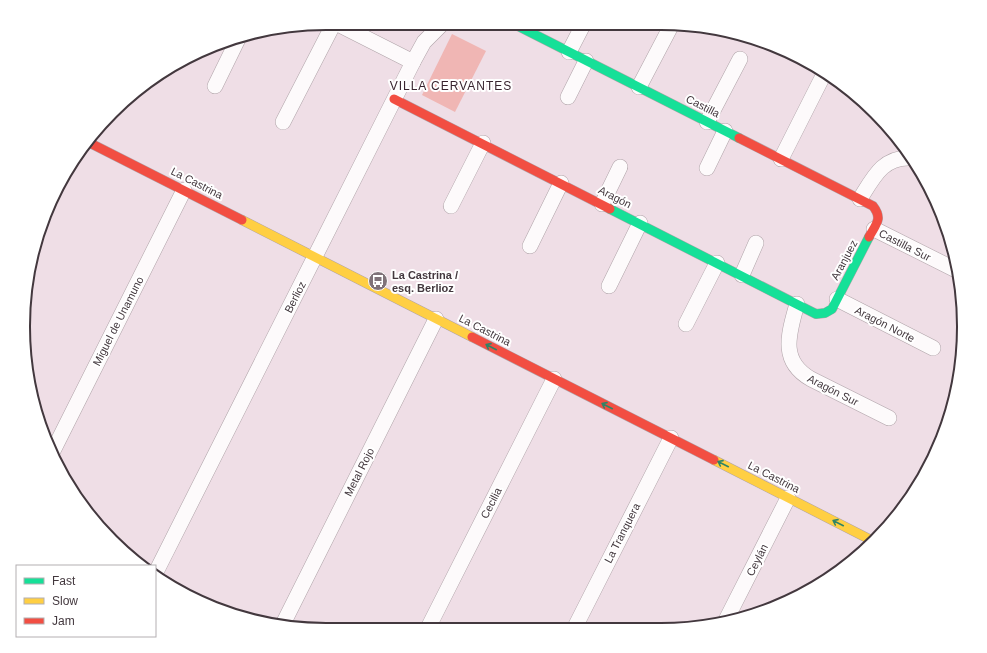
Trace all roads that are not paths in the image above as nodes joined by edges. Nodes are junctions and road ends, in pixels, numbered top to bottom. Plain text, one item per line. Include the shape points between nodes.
1 (331, 30) edge
2 (349, 30) edge
3 (436, 30) edge
4 (526, 30) edge
5 (580, 30) edge
6 (669, 30) edge
7 (235, 45) edge
8 (569, 52) junction
9 (740, 59) dead end
10 (586, 61) junction
11 (413, 62) junction
12 (822, 78) edge
13 (215, 86) dead end
14 (639, 87) junction
15 (568, 97) dead end
16 (394, 99) junction
17 (283, 122) dead end
18 (707, 122) junction
19 (725, 131) junction
20 (483, 143) junction
21 (93, 144) edge
22 (904, 158) edge
23 (781, 159) junction
24 (620, 167) dead end
25 (707, 168) dead end
26 (561, 183) junction
27 (184, 190) junction
28 (860, 199) junction
29 (602, 204) junction
30 (451, 206) dead end
31 (878, 213) joint
32 (640, 224) junction
33 (874, 229) junction
34 (756, 243) dead end
35 (530, 246) dead end
36 (315, 257) junction
37 (717, 263) junction
38 (951, 268) edge
39 (742, 275) junction
40 (609, 286) dead end
41 (837, 299) junction
42 (797, 304) junction
43 (825, 314) joint
44 (436, 319) junction
45 (686, 324) dead end
46 (933, 348) dead end
47 (554, 379) junction
48 (889, 418) dead end
49 (671, 438) junction
50 (55, 445) edge
51 (788, 498) junction
52 (868, 538) edge
53 (157, 570) edge
54 (729, 615) edge
55 (285, 620) edge
56 (431, 623) edge
57 (577, 623) edge

1 - 17 street
2 - 11 street
3 - 11 street, Berlioz via 424,42
4 - 8 street, Castilla
5 - 8 street
6 - 14 street
7 - 13 street
8 - 10 street, Castilla
9 - 18 street
10 - 14 street, Castilla
10 - 15 street
11 - 16 street, Berlioz
12 - 23 street
14 - 18 street, Castilla
16 - 20 street, Aragón
16 - 36 street, Berlioz
18 - 19 street, Castilla
19 - 23 street, Castilla
19 - 25 street
20 - 26 street, Aragón
20 - 30 street
21 - 27 street, La Castrina
22 - 28 street via 888,162 882,167
23 - 28 street, Castilla
24 - 29 street
26 - 29 street, Aragón
26 - 35 street
27 - 36 street, La Castrina
27 - 50 street, Miguel de Unamuno
28 - 31 street, Castilla via 873,206
29 - 32 street, Aragón
31 - 33 street, Aranjuez
32 - 37 street, Aragón
32 - 40 street
33 - 38 street, Castilla Sur
33 - 41 street, Aranjuez
34 - 39 street
36 - 44 street, La Castrina
36 - 53 street, Berlioz
37 - 39 street, Aragón
37 - 45 street
39 - 42 street, Aragón
41 - 43 street, Aranjuez via 832,309
41 - 46 street, Aragón Norte
42 - 43 street, Aragón via 816,314
42 - 48 street, Aragón Sur via 789,343 789,352 795,366 805,376
47 -> 44 street, La Castrina
44 - 55 street, Metal Rojo
49 -> 47 street, La Castrina
47 - 56 street, Cecilia
51 -> 49 street, La Castrina
49 - 57 street, La Tranquera
52 -> 51 street, La Castrina
51 - 54 street, Ceylán

